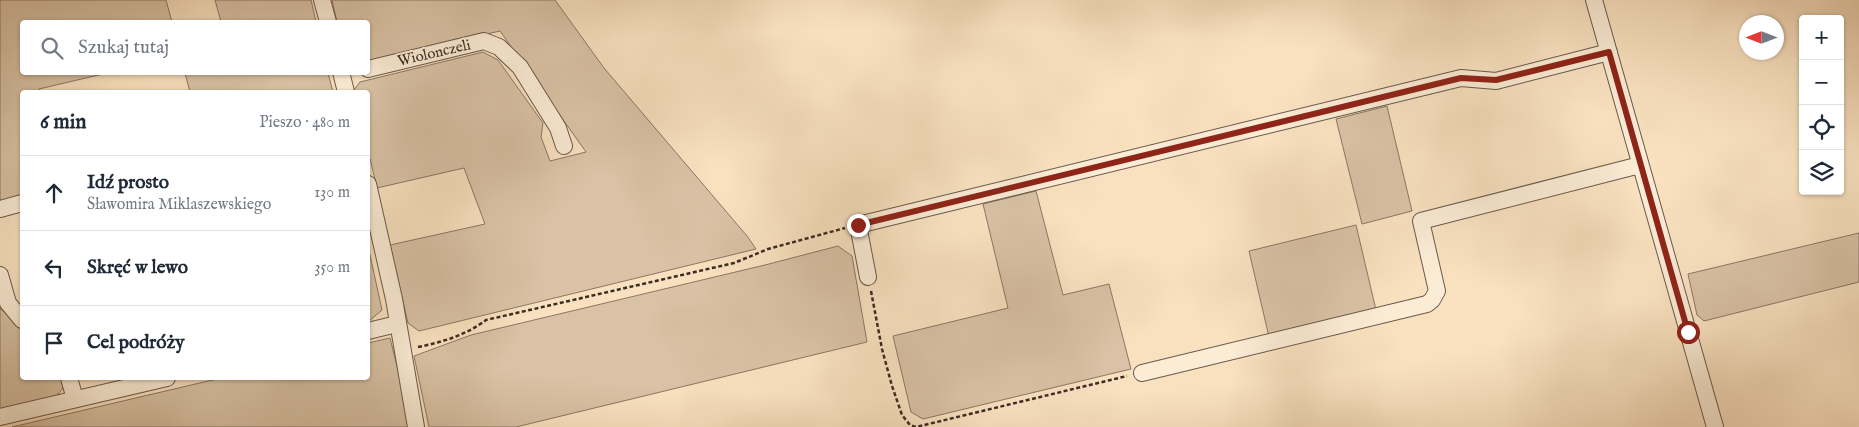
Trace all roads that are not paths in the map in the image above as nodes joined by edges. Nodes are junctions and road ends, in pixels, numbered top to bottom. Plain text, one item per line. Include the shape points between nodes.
1 (322, 0) edge
2 (1594, 0) edge
3 (327, 20) edge
4 (1609, 52) junction
5 (370, 69) edge
6 (345, 75) edge
7 (346, 90) edge
8 (564, 146) dead end
9 (1640, 165) junction
10 (370, 193) edge
11 (20, 204) edge
12 (0, 209) edge
13 (0, 275) edge
14 (868, 277) road end
15 (20, 318) edge
16 (397, 324) junction
17 (370, 331) edge
18 (1142, 373) road end
19 (70, 380) edge
20 (158, 380) edge
21 (75, 399) junction
22 (0, 418) edge
23 (416, 427) edge
24 (1714, 427) edge

1 - 3 street
2 - 4 street
4 - 9 street
4 - 14 street via 1496,80 1461,78 858,225
5 - 8 street, Wiolonczeli via 484,41 499,46 520,67 558,128
6 - 7 street
9 - 18 street via 1421,221 1437,291 1427,304
9 - 24 street
10 - 16 street
11 - 12 street
13 - 15 street via 8,304
16 - 17 street
16 - 23 street
19 - 21 street
20 - 21 street
21 - 22 street

